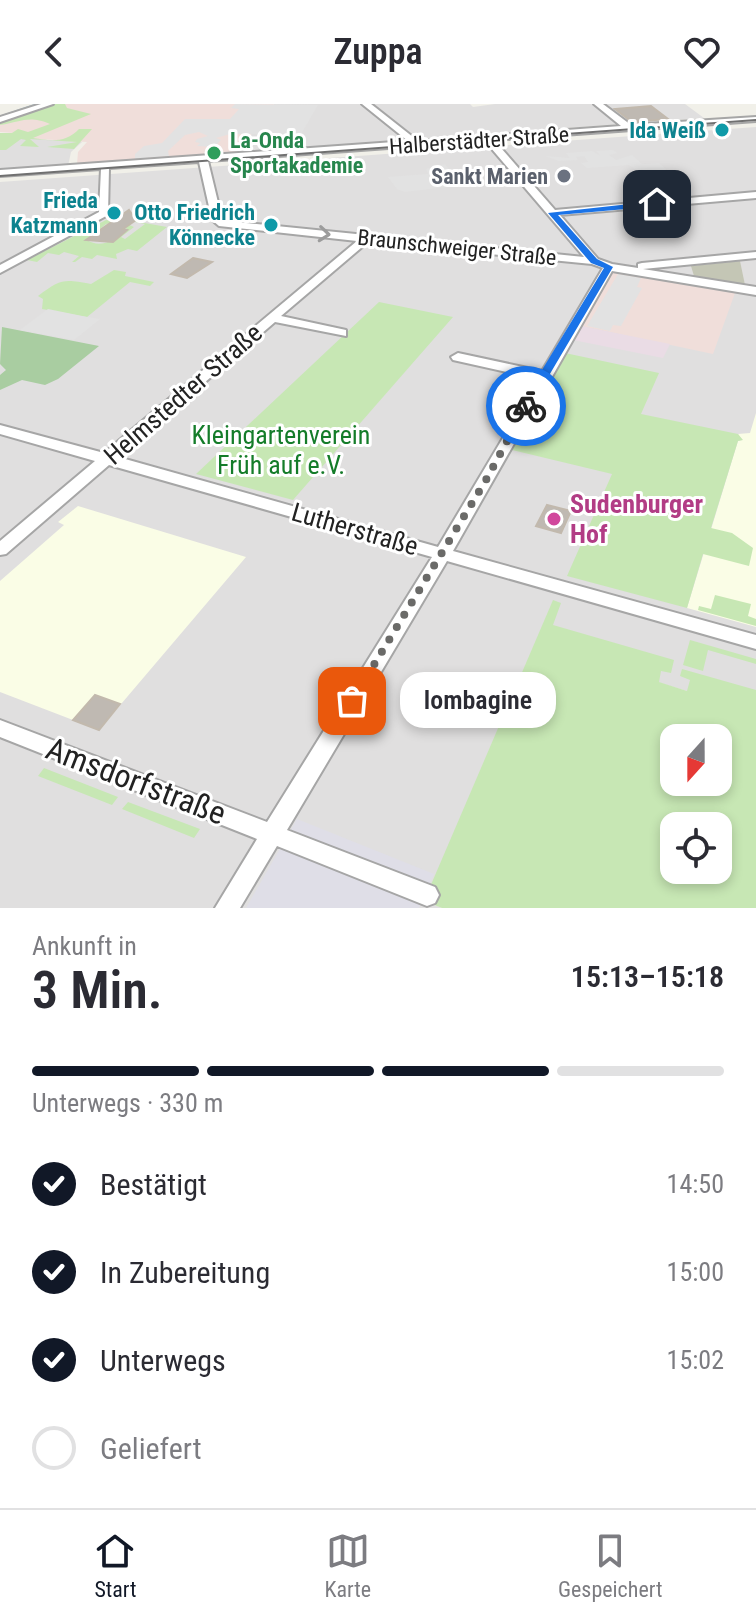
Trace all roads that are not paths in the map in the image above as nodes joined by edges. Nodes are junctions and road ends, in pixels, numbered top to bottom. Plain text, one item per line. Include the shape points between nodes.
1 (49, 104) edge
2 (366, 104) edge
3 (598, 104) edge
4 (756, 119) edge
5 (0, 120) edge
6 (630, 129) junction
7 (488, 139) junction
8 (417, 144) junction
9 (203, 160) junction
10 (103, 167) junction
11 (0, 175) edge
12 (756, 195) edge
13 (552, 213) junction
14 (366, 238) junction
15 (756, 255) edge
16 (594, 261) junction
17 (609, 267) junction
18 (0, 270) edge
19 (633, 271) junction
20 (756, 291) edge
21 (272, 318) junction
22 (342, 333) dead end
23 (458, 357) dead end
24 (544, 376) junction
25 (0, 429) edge
26 (106, 459) junction
27 (0, 550) edge
28 (442, 555) junction
29 (756, 642) edge
30 (0, 728) edge
31 (271, 834) junction
32 (427, 895) dead end
33 (227, 908) edge

1 - 5 street
2 - 8 street
3 - 6 street
4 - 6 street, Halberstädter Straße
6 - 7 street, Halberstädter Straße
7 - 8 street, Halberstädter Straße
7 - 13 street
8 - 9 street, Halberstädter Straße
9 - 10 street, Halberstädter Straße
9 -> 14 street, Braunschweiger Straße via 220,223
10 - 11 street, Halberstädter Straße
10 - 18 street via 104,213
12 - 13 street
13 - 16 street
14 - 16 street, Braunschweiger Straße
14 - 21 street, Helmstedter Straße
15 - 19 street
16 - 17 street, Braunschweiger Straße
17 - 19 street, Braunschweiger Straße
17 - 24 street
19 - 20 street, Braunschweiger Straße
21 - 22 street
21 - 26 street, Helmstedter Straße
23 - 24 street
24 - 28 street
25 - 26 street, Lutherstraße
26 - 27 street, Helmstedter Straße
26 - 28 street, Lutherstraße
28 - 29 street, Lutherstraße
28 - 31 street
30 - 31 street, Amsdorfstraße
31 - 32 street, Amsdorfstraße
31 - 33 street

